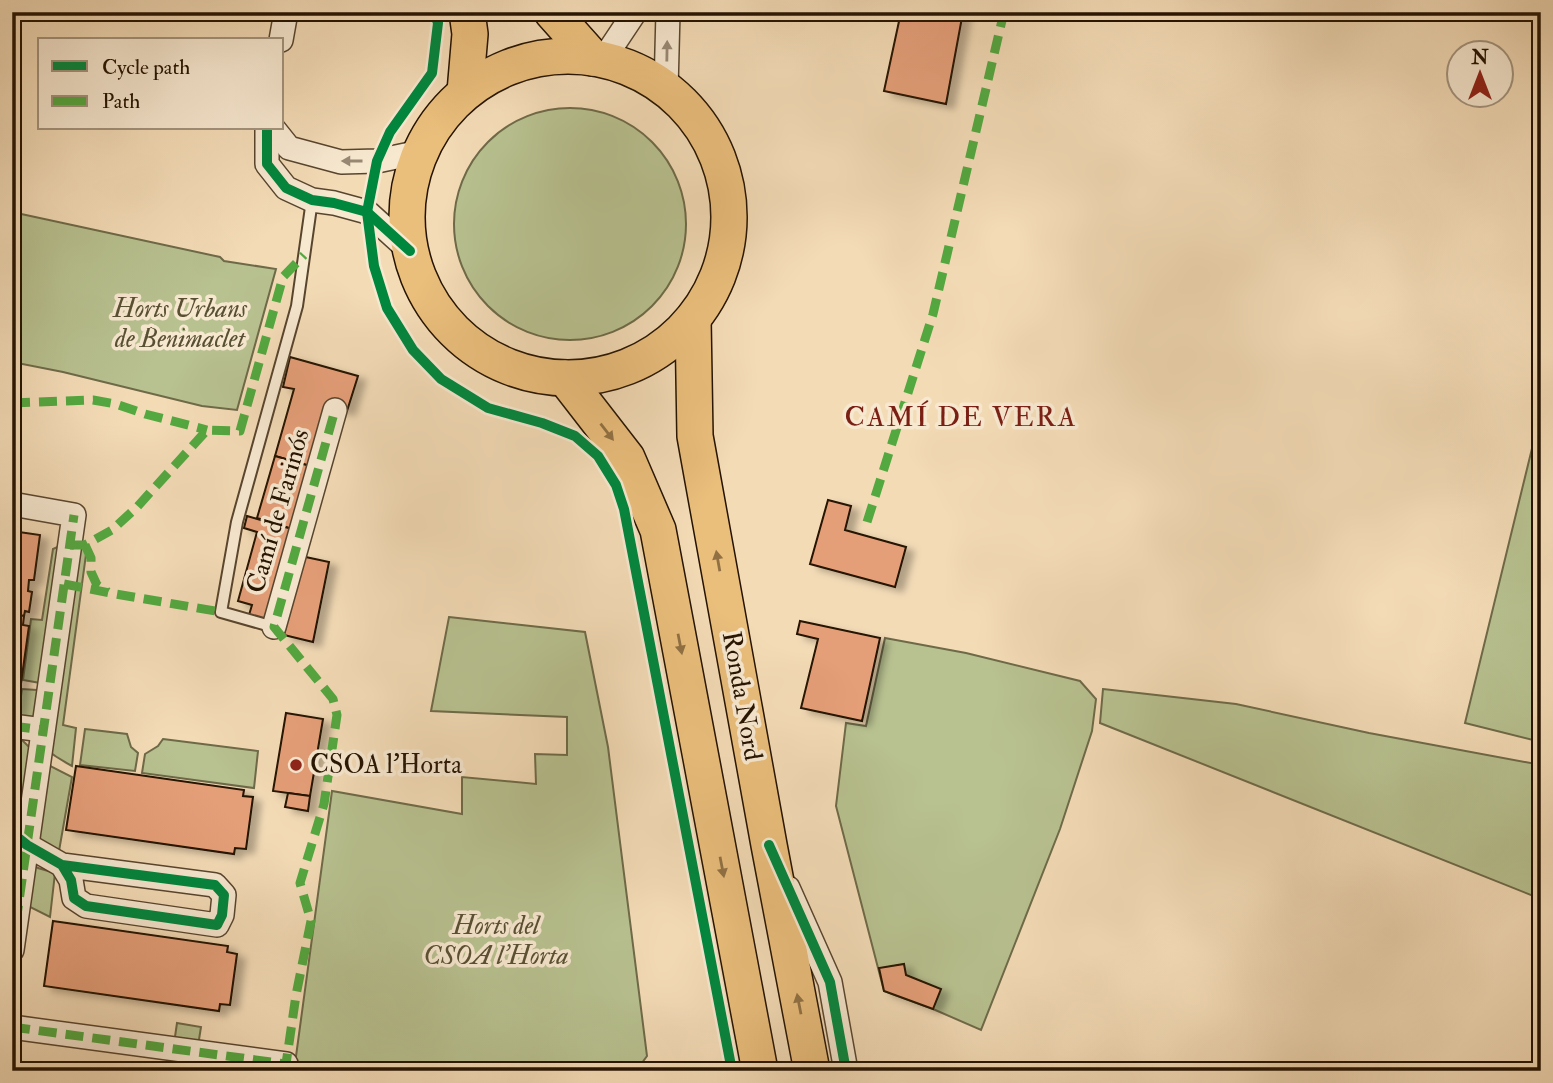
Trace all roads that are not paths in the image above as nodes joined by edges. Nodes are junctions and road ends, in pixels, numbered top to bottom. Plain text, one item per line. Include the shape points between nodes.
1 (286, 12) edge
2 (467, 12) edge
3 (635, 12) edge
4 (668, 12) edge
5 (555, 15) edge
6 (281, 38) edge
7 (598, 59) junction
8 (666, 89) junction
9 (465, 92) junction
10 (267, 130) edge
11 (275, 130) edge
12 (420, 152) junction
13 (312, 200) junction
14 (410, 251) junction
15 (693, 319) junction
16 (565, 378) junction
17 (335, 410) dead end
18 (12, 504) edge
19 (274, 627) joint
20 (12, 726) edge
21 (43, 730) junction
22 (20, 839) edge
23 (769, 845) junction
24 (62, 865) junction
25 (17, 888) edge
26 (12, 950) edge
27 (12, 1027) edge
28 (286, 1064) dead end
29 (760, 1071) edge
30 (812, 1071) edge
31 (846, 1071) edge

1 - 6 street
2 - 9 main road via 470,34
3 - 7 street
8 -> 4 street
5 - 7 main road
7 - 8 main road via 636,71
7 - 9 main road via 559,56 525,62
8 - 15 main road via 690,111 709,138 722,167 728,198 729,231 723,262
9 - 12 main road via 439,120
10 - 13 street via 267,164 286,188
12 -> 11 street via 377,161 341,162 289,148
12 - 14 main road via 407,201
13 - 14 street via 367,212
13 - 19 lane via 297,306 237,522 221,612
14 - 16 main road via 421,285 440,316 465,341 506,365
15 - 16 main road via 656,351 613,372
23 -> 15 main road, Ronda Nord via 695,436
16 -> 29 main road, Ronda Nord via 627,458 658,530
17 - 19 street, Camí de Farinós
18 - 21 street via 74,515
20 - 21 street
21 - 22 street
22 - 24 street
22 - 25 street
30 -> 23 main road, Ronda Nord
23 - 31 street via 830,982
24 - 24 street via 74,898 86,906 217,925 222,915 224,895 215,886
25 - 26 street
27 - 28 street

